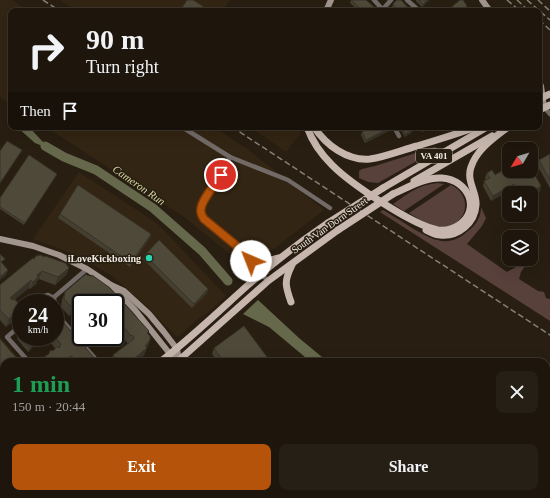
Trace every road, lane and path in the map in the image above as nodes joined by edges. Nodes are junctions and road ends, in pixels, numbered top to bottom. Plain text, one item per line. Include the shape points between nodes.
1 (374, 0) edge
2 (407, 0) edge
3 (382, 8) edge
4 (416, 8) dead end
5 (550, 94) edge
6 (542, 103) edge
7 (550, 114) edge
8 (187, 130) edge
9 (309, 130) edge
10 (316, 130) edge
11 (396, 130) edge
12 (467, 130) edge
13 (482, 130) edge
14 (503, 130) edge
15 (504, 130) edge
16 (399, 136) dead end
17 (230, 157) junction
18 (393, 194) junction
19 (330, 208) dead end
20 (408, 217) junction
21 (0, 239) edge
22 (244, 253) junction
23 (285, 255) junction
24 (293, 263) junction
25 (87, 269) junction
26 (262, 273) junction
27 (268, 281) junction
28 (111, 285) junction
29 (58, 294) edge
30 (291, 302) dead end
31 (64, 322) edge
32 (12, 333) edge
33 (12, 343) edge
34 (15, 346) edge
35 (177, 349) junction
36 (170, 354) junction
37 (25, 358) edge
38 (95, 358) edge
39 (165, 358) edge
40 (175, 358) edge
41 (178, 358) edge
42 (182, 358) edge

1 - 3 street
2 - 4 street
5 - 6 main road
6 - 7 street
8 - 17 street
9 - 20 main road via 319,150 332,166 352,182
10 - 12 main road via 328,144 341,153 354,158 370,159
11 - 16 street
13 - 23 main road, South Van Dorn Street / VA 401, bridge via 383,188 328,223
14 - 18 main road, South Van Dorn Street / VA 401
15 - 20 main road via 480,150 472,162 469,175 476,205 473,218 466,227 457,233 441,235 426,230
17 - 19 street via 288,180
17 - 22 street via 201,209 204,219
18 - 20 main road via 425,180 442,178 461,184 468,193 469,211 464,221 455,227 439,230
18 - 24 main road, South Van Dorn Street / VA 401, bridge
21 - 25 main road via 59,255
22 - 23 main road via 267,261
22 - 26 street
23 - 26 main road, South Van Dorn Street / VA 401
24 - 27 main road, South Van Dorn Street / VA 401
24 - 30 main road via 286,285
25 - 28 main road
25 - 29 street
26 - 27 street
26 - 35 main road, South Van Dorn Street / VA 401
27 - 42 main road, South Van Dorn Street / VA 401
28 - 35 main road via 124,291 139,304
28 - 36 main road
31 - 38 street
32 - 33 street via 7,337
34 - 37 street
35 - 36 main road, South Van Dorn Street / VA 401
35 - 41 main road
36 - 39 main road, South Van Dorn Street / VA 401
36 - 40 main road

